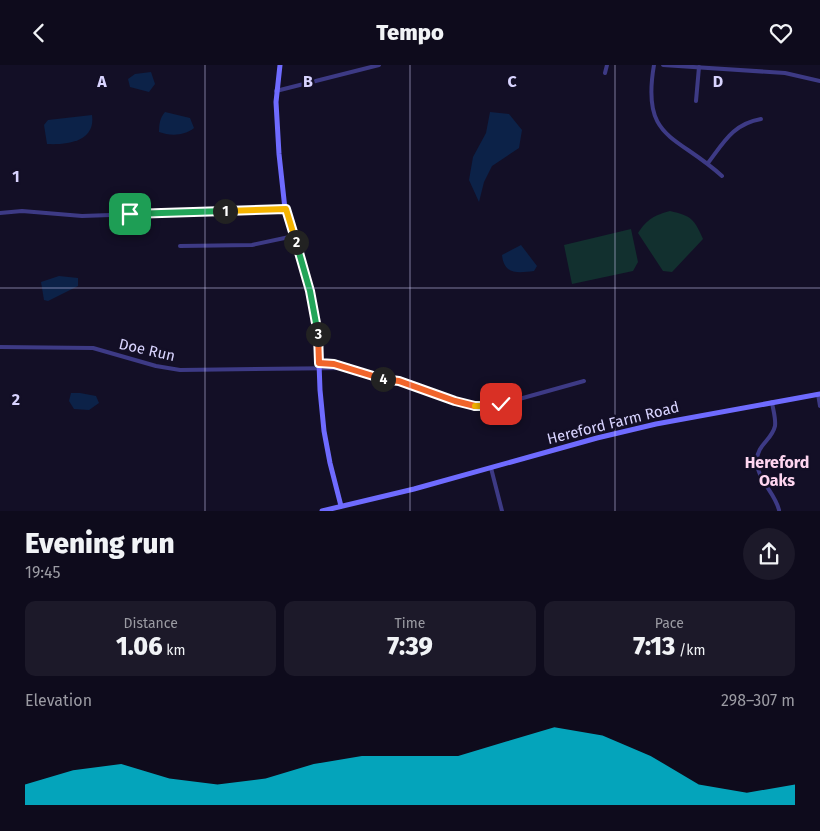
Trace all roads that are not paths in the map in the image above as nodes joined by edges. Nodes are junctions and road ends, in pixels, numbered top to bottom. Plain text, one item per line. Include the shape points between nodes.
1 (280, 65) edge
2 (379, 65) edge
3 (607, 65) edge
4 (654, 65) edge
5 (663, 65) edge
6 (699, 67) junction
7 (605, 73) dead end
8 (820, 81) edge
9 (276, 91) junction
10 (696, 101) dead end
11 (761, 119) dead end
12 (708, 163) junction
13 (722, 176) dead end
14 (286, 209) junction
15 (0, 213) edge
16 (294, 236) junction
17 (180, 246) dead end
18 (0, 347) edge
19 (319, 365) junction
20 (584, 381) dead end
21 (819, 394) edge
22 (772, 402) junction
23 (820, 406) edge
24 (491, 469) junction
25 (414, 489) junction
26 (342, 506) junction
27 (779, 510) edge
28 (322, 511) edge
29 (331, 511) edge
30 (502, 511) edge

1 - 9 street
2 - 9 street
3 - 7 street
4 - 12 street via 650,93 657,122 668,136
5 - 6 street
6 - 8 street via 785,73
6 - 10 street
9 - 14 street
11 - 12 street via 736,129
12 - 13 street
14 - 15 street via 82,215 22,211
14 - 16 street
16 - 17 street via 252,245
16 - 19 street via 310,291 318,335
18 - 19 street, Doe Run via 93,348 180,370 238,371
19 - 20 street, Doe Run via 398,378 470,405 491,406
19 - 26 street via 324,431
21 - 22 street, Hereford Farm Road
21 - 23 street
22 - 24 street, Hereford Farm Road via 597,438
22 - 27 street via 774,428 758,452 757,466
24 - 25 street, Hereford Farm Road
24 - 30 street
25 - 26 street, Hereford Farm Road
25 - 29 street, Hereford Farm Road via 390,498
26 - 28 street, Hereford Farm Road

